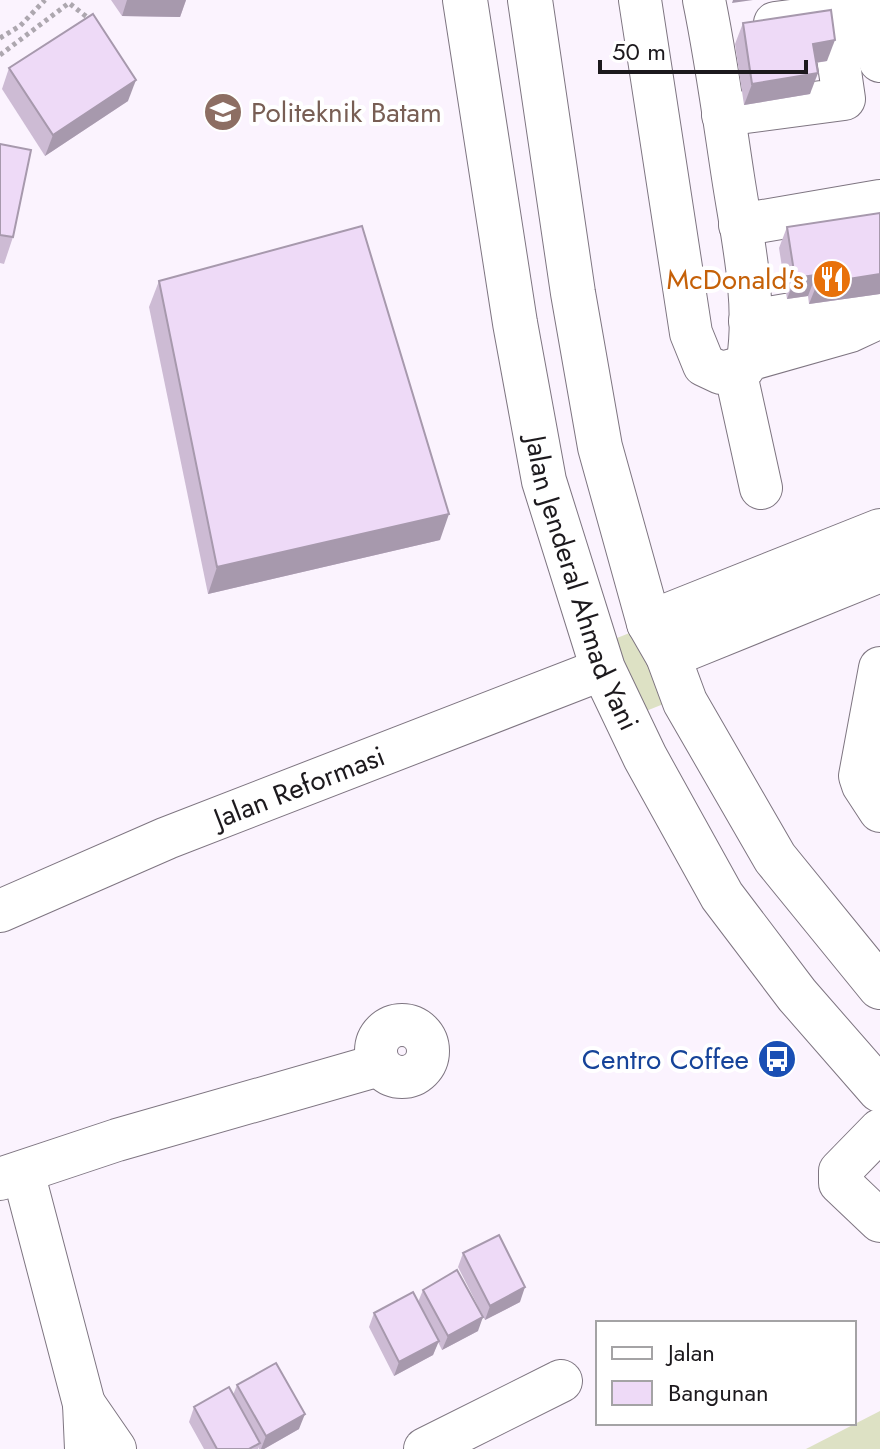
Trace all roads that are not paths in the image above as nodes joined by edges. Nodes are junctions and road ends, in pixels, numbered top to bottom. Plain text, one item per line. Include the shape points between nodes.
1 (465, 0) edge
2 (530, 0) edge
3 (640, 0) edge
4 (861, 0) edge
5 (707, 16) edge
6 (880, 61) edge
7 (723, 115) junction
8 (880, 201) edge
9 (740, 225) junction
10 (880, 299) edge
11 (880, 317) edge
12 (744, 351) junction
13 (761, 488) dead end
14 (880, 531) edge
15 (880, 570) edge
16 (658, 639) junction
17 (880, 668) edge
18 (603, 669) junction
19 (880, 811) edge
20 (0, 911) edge
21 (880, 987) edge
22 (379, 1065) dead end
23 (880, 1090) edge
24 (880, 1130) edge
25 (11, 1175) edge
26 (880, 1221) edge
27 (561, 1381) dead end
28 (84, 1404) junction
29 (86, 1449) edge
30 (115, 1449) edge
31 (425, 1449) edge

1 - 18 main road, Jalan Jenderal Ahmad Yani via 544,481
2 - 16 main road, Jalan Jenderal Ahmad Yani via 600,447
3 - 12 street via 691,333 704,365 721,373
4 - 6 street
5 - 7 street
5 - 7 street via 832,16 844,99
7 - 9 street
8 - 9 street
9 - 12 street
10 - 12 street
11 - 12 street via 850,331
12 - 13 street
14 - 16 main road
15 - 16 main road
16 - 21 main road, Jalan Jenderal Ahmad Yani via 685,702 775,858
17 - 19 street via 860,776
18 - 20 street, Jalan Reformasi via 167,838
18 - 23 main road, Jalan Jenderal Ahmad Yani via 722,896 797,995
22 - 25 street
24 - 26 street via 840,1171 840,1183
25 - 28 street
27 - 31 street
28 - 29 street
28 - 30 street

